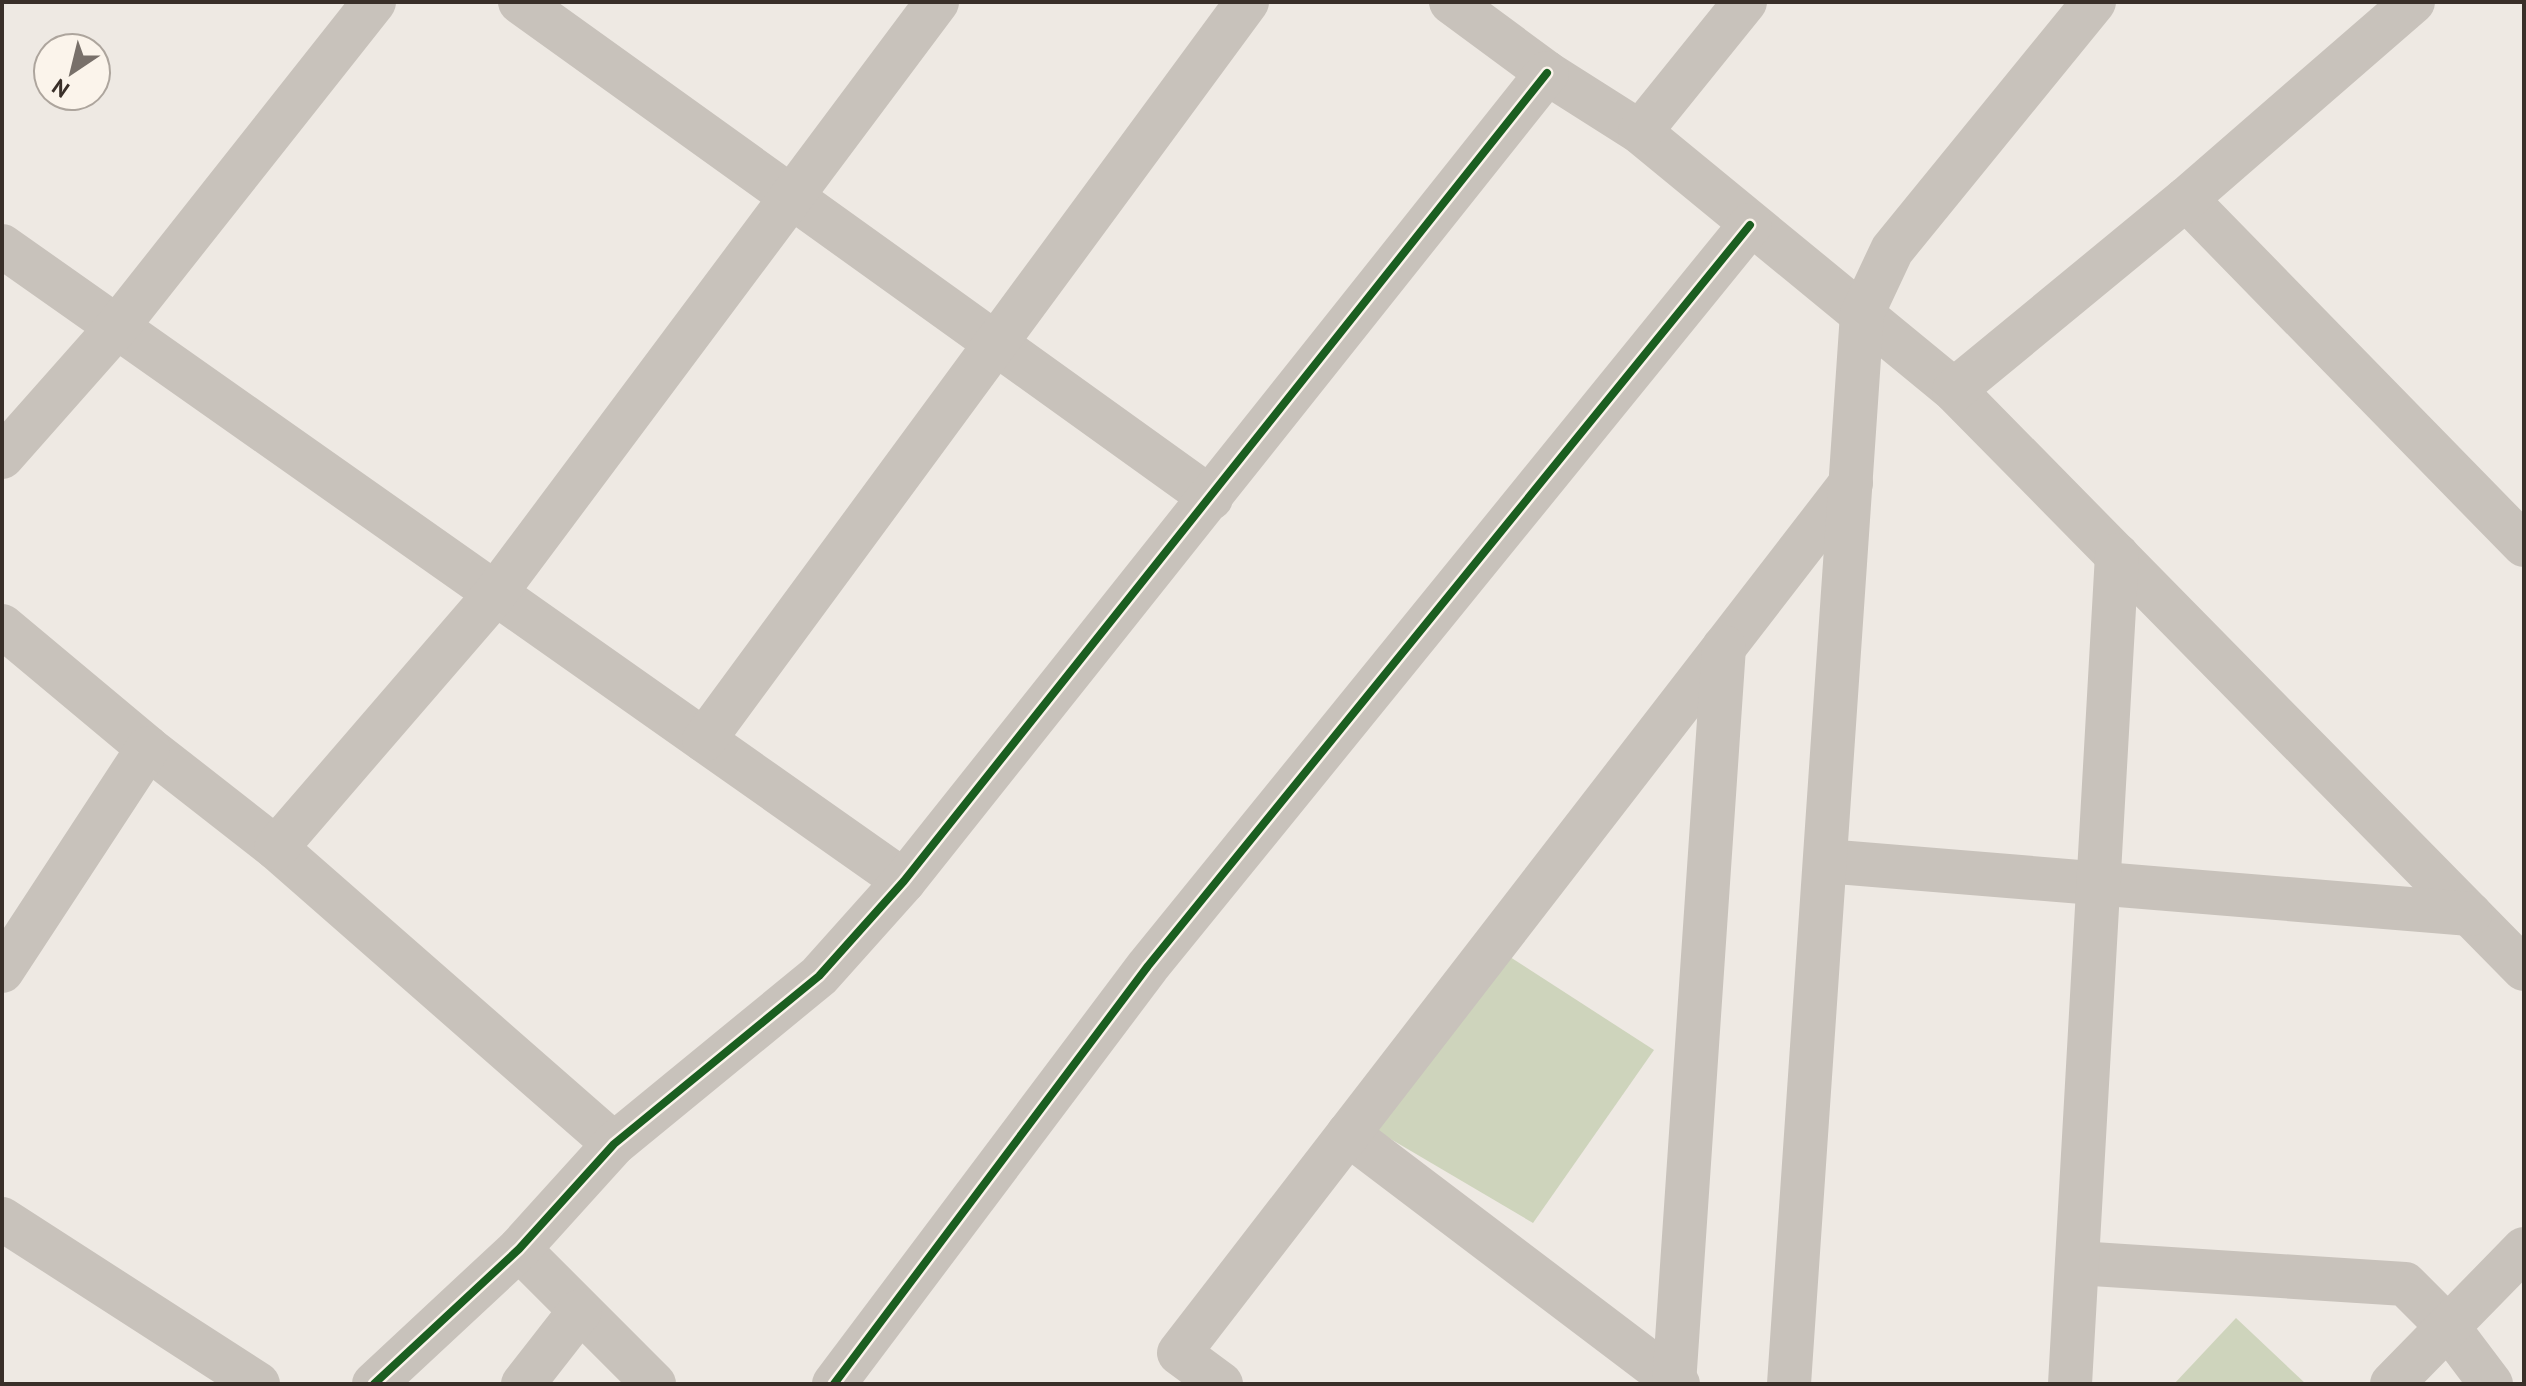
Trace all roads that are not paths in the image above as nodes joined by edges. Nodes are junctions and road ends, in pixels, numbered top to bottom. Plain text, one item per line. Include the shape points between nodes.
1 (374, 2) edge
2 (520, 2) edge
3 (1247, 2) edge
4 (1451, 2) edge
5 (1745, 2) edge
6 (2094, 2) edge
7 (2413, 2) edge
8 (929, 5) edge
9 (1547, 73) junction
10 (1640, 132) junction
11 (791, 197) junction
12 (2186, 199) junction
13 (1750, 225) junction
14 (2, 246) edge
15 (1862, 314) junction
16 (117, 327) junction
17 (995, 343) junction
18 (1954, 390) junction
19 (2, 457) edge
20 (1851, 483) junction
21 (1211, 498) junction
22 (2524, 545) edge
23 (2117, 555) junction
24 (495, 593) junction
25 (2, 626) edge
26 (1724, 647) junction
27 (704, 740) junction
28 (148, 748) junction
29 (276, 848) junction
30 (1825, 861) junction
31 (904, 881) junction
32 (2099, 884) junction
33 (2470, 914) junction
34 (2524, 969) edge
35 (2, 971) edge
36 (1348, 1134) junction
37 (614, 1144) junction
38 (2, 1219) edge
39 (519, 1249) junction
40 (2524, 1249) edge
41 (2077, 1263) junction
42 (580, 1311) junction
43 (2448, 1327) junction
44 (1675, 1383) edge
45 (258, 1384) edge
46 (374, 1384) edge
47 (523, 1384) edge
48 (654, 1384) edge
49 (834, 1384) edge
50 (1221, 1384) edge
51 (1789, 1384) edge
52 (2070, 1384) edge
53 (2392, 1384) edge
54 (2491, 1384) edge

1 - 16 street
2 - 11 street
3 - 17 street
4 - 9 street
5 - 10 street
6 - 15 street via 1892,250
7 - 12 street
8 - 11 street
9 - 10 street
9 - 21 street
10 - 13 street
11 - 17 street
11 - 24 street
12 - 18 street
12 - 22 street
13 - 15 street
13 - 49 street via 1148,966
14 - 16 street
15 - 18 street
15 - 20 street
16 - 19 street
16 - 24 street
17 - 21 street
17 - 27 street
18 - 23 street
20 - 26 street
20 - 30 street
21 - 31 street
23 - 32 street
23 - 33 street
24 - 27 street
24 - 29 street
25 - 28 street
26 - 36 street
26 - 44 street
27 - 31 street
28 - 29 street
28 - 35 street
29 - 37 street
30 - 32 street
30 - 51 street
31 - 37 street via 819,976
32 - 33 street
32 - 41 street
33 - 34 street
36 - 44 street
36 - 50 street via 1179,1353
37 - 39 street
38 - 45 street
39 - 42 street
39 - 46 street
40 - 43 street
41 - 43 street via 2405,1284
41 - 52 street
42 - 47 street
42 - 48 street
43 - 53 street
43 - 54 street

